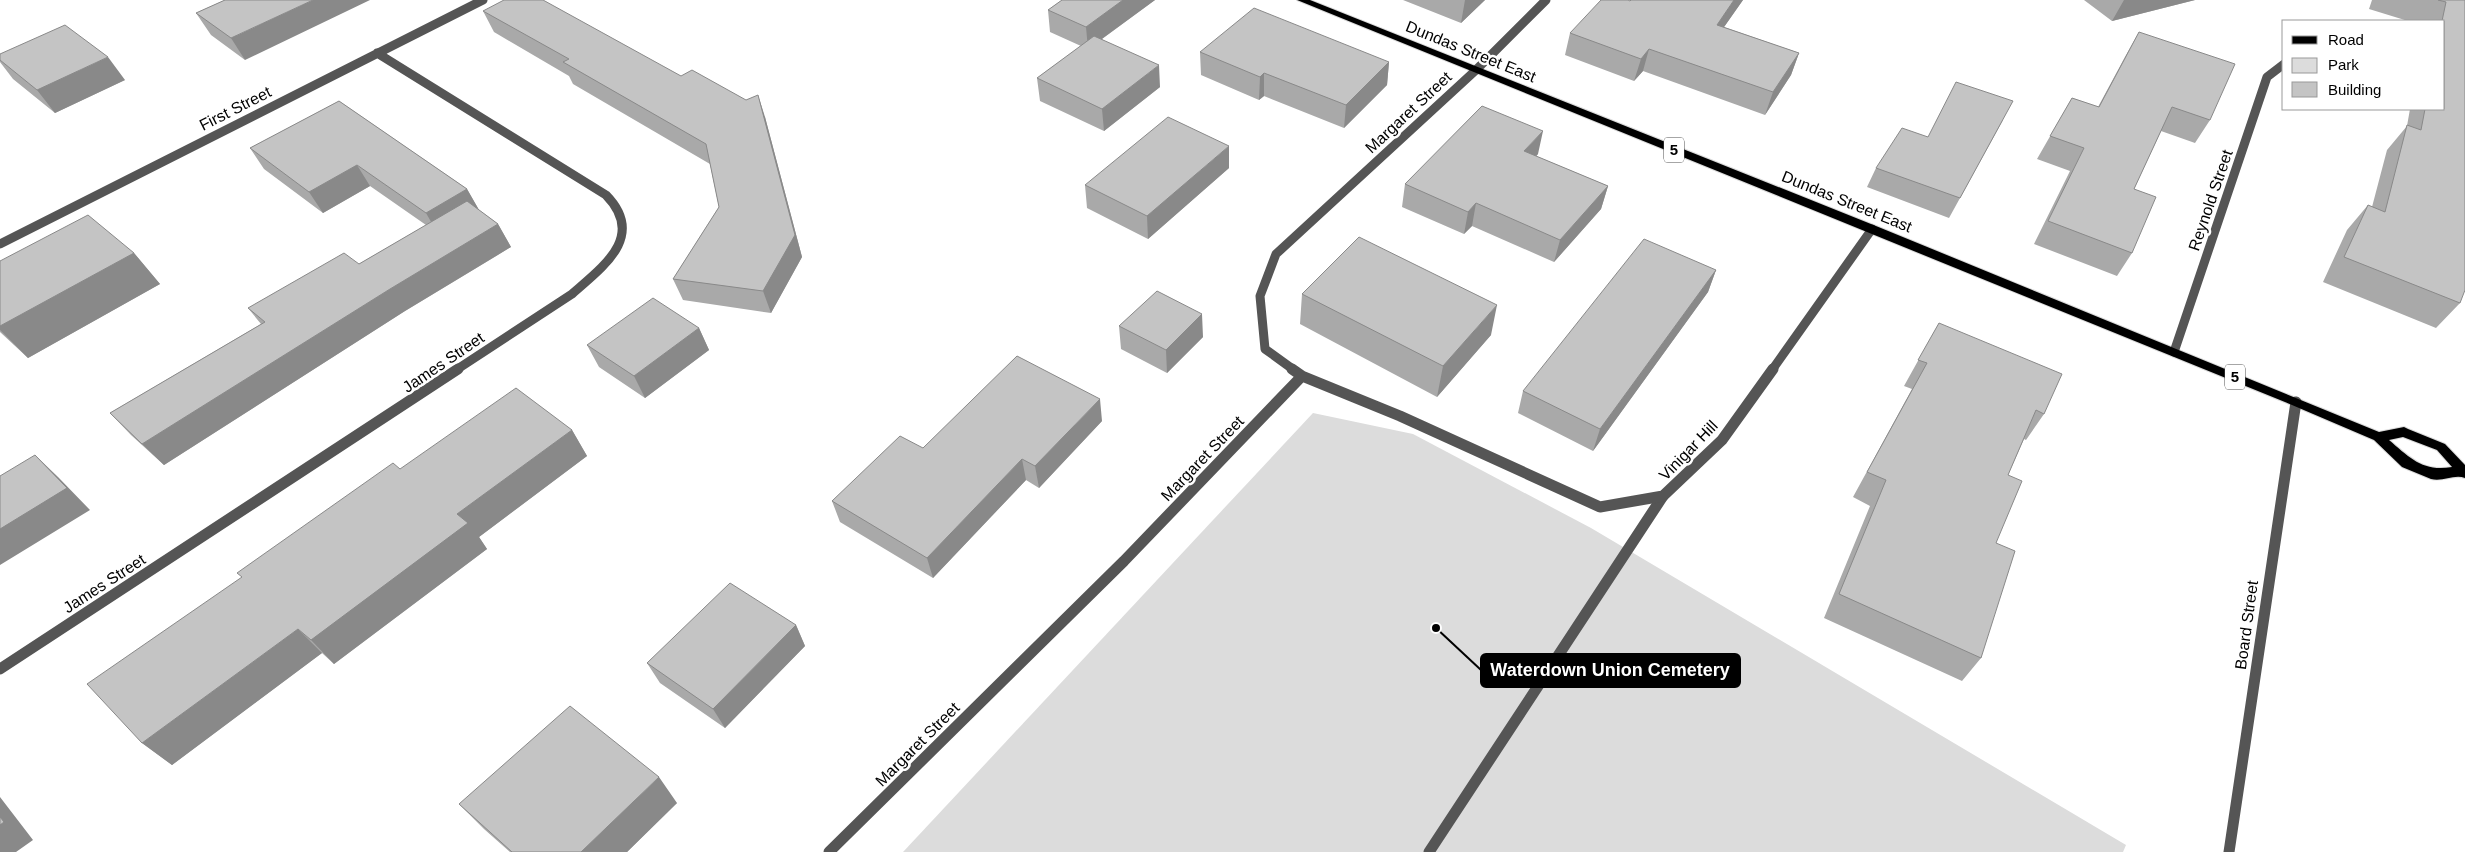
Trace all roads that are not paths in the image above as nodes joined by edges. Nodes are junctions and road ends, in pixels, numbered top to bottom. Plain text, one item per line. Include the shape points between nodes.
1 (483, 0) edge
2 (1302, 0) edge
3 (1546, 0) edge
4 (378, 53) junction
5 (2282, 66) edge
6 (1476, 70) junction
7 (1872, 229) junction
8 (0, 244) edge
9 (2174, 352) junction
10 (1302, 376) junction
11 (2296, 402) junction
12 (2378, 437) junction
13 (2463, 472) edge
14 (1663, 496) junction
15 (0, 669) edge
16 (829, 852) edge
17 (1429, 852) edge
18 (2228, 852) edge

1 - 4 street, First Street
2 - 6 main road, Dundas Street East / 5
3 - 6 street, Margaret Street
4 - 8 street, First Street
4 - 15 street, James Street via 606,195 619,209 624,227 617,246 601,269 572,294
5 - 9 street, Reynold Street via 2267,78
6 - 7 main road, Dundas Street East / 5
6 - 10 street, Margaret Street via 1276,254 1260,296 1265,350
7 - 9 main road, Dundas Street East / 5
7 - 14 street, Vinigar Hill via 1722,440
9 - 11 main road, Dundas Street East / 5
10 - 14 street, Vinigar Hill via 1400,416 1600,507
10 - 16 street, Margaret Street via 1124,561
11 - 12 main road, Dundas Street East / 5
11 - 18 street, Board Street
12 - 13 main road, Dundas Street East / 5 via 2407,464 2436,475
12 - 13 main road, Dundas Street East / 5 via 2404,432 2441,447
14 - 17 street

